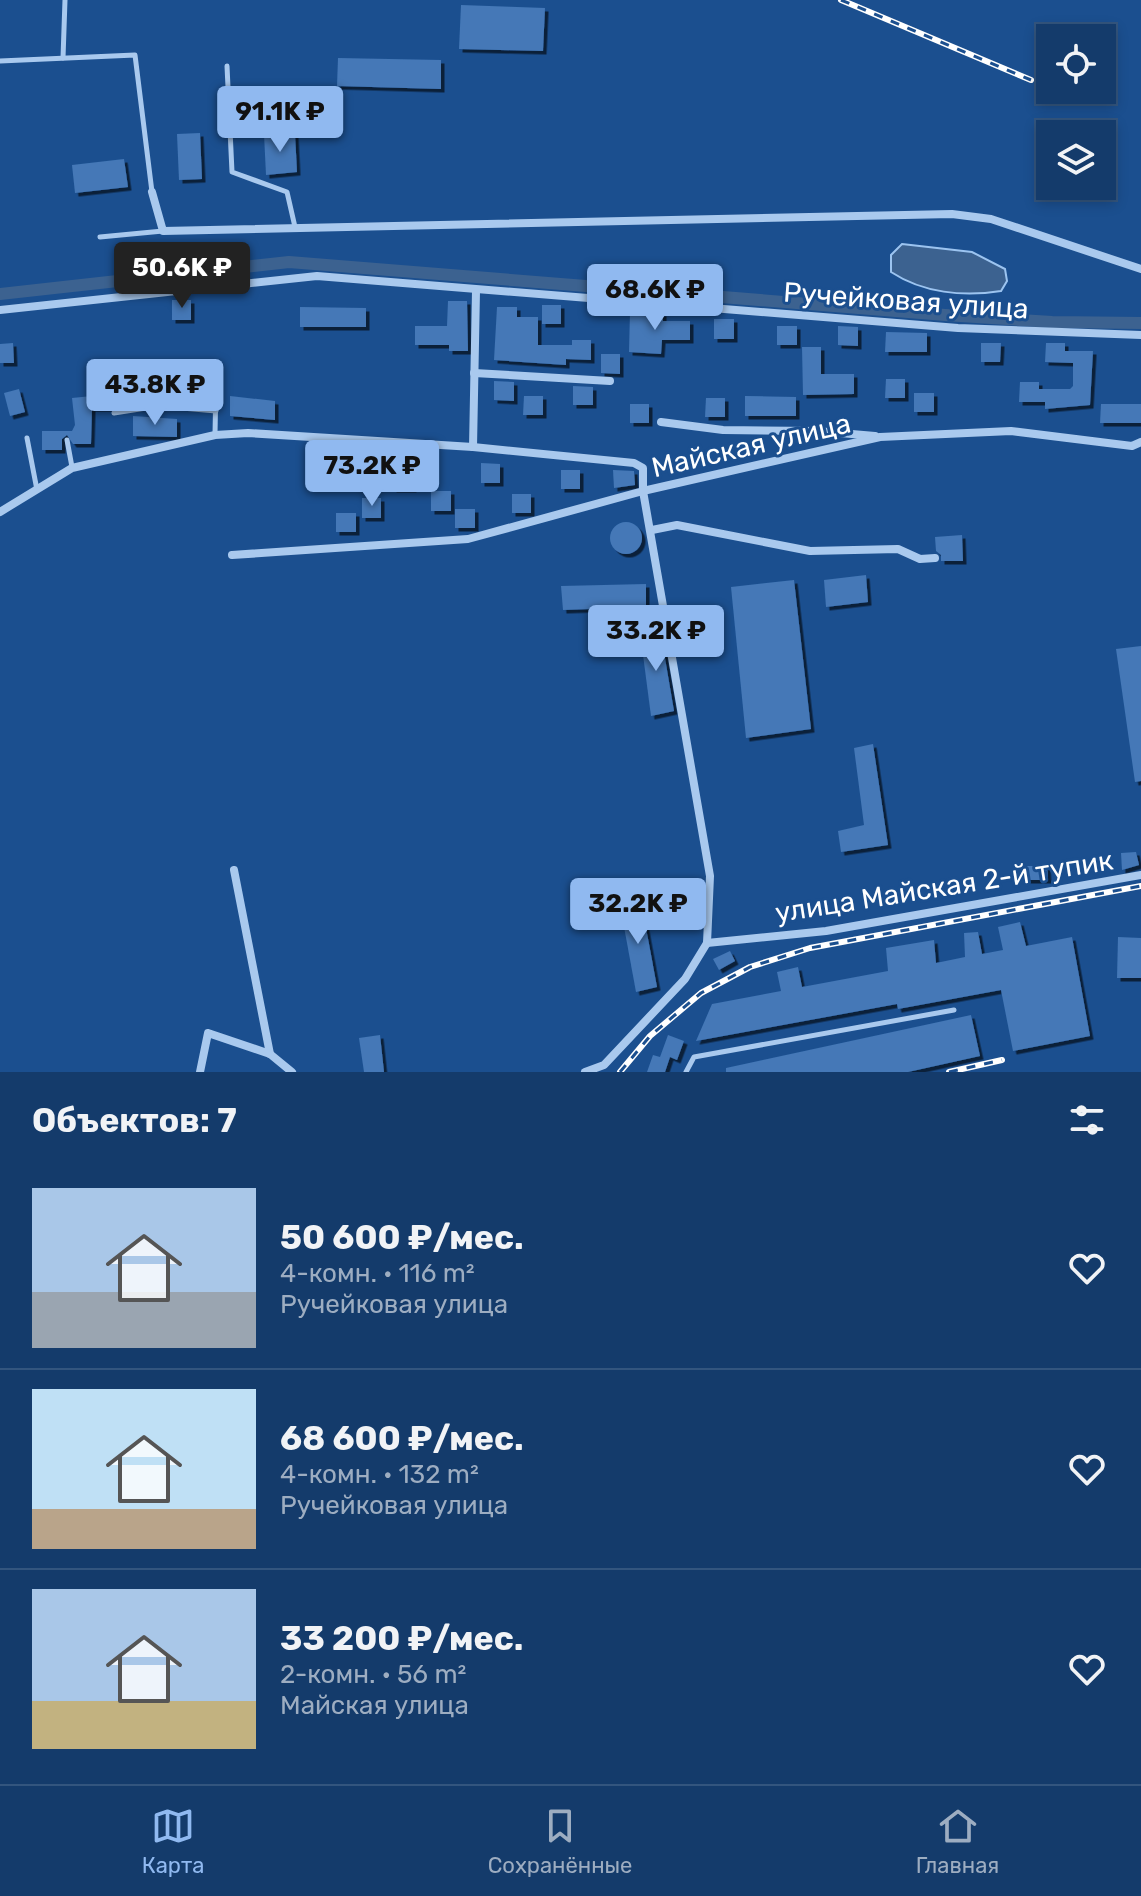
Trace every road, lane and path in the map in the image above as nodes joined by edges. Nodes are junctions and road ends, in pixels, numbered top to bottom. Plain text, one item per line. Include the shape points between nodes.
1 (65, 0) edge
2 (63, 58) junction
3 (0, 61) edge
4 (227, 66) dead end
5 (152, 192) joint
6 (295, 228) junction
7 (163, 231) junction
8 (100, 237) dead end
9 (1141, 269) edge
10 (476, 291) junction
11 (0, 310) edge
12 (1141, 335) edge
13 (474, 373) junction
14 (610, 381) dead end
15 (216, 382) dead end
16 (216, 411) junction
17 (114, 413) dead end
18 (661, 422) dead end
19 (215, 435) junction
20 (880, 437) junction
21 (27, 438) dead end
22 (67, 440) dead end
23 (1141, 442) edge
24 (473, 447) junction
25 (72, 468) junction
26 (37, 491) junction
27 (643, 491) junction
28 (0, 512) edge
29 (652, 530) junction
30 (232, 555) dead end
31 (935, 558) dead end
32 (234, 870) dead end
33 (1141, 875) edge
34 (707, 943) junction
35 (954, 1010) dead end
36 (270, 1054) junction
37 (200, 1072) edge
38 (292, 1072) edge
39 (585, 1072) edge
40 (686, 1072) edge

1 - 2 lane
2 - 3 lane
2 - 5 lane via 135,55
4 - 6 lane via 232,172 287,192
5 - 7 street
6 - 7 street
6 - 9 street via 952,214 991,219
7 - 8 lane
10 - 11 street, Ручейковая улица via 317,276
10 - 12 street, Ручейковая улица via 958,328
10 - 13 street
13 - 14 street
13 - 24 street
15 - 16 lane
16 - 17 lane via 159,406
16 - 19 lane
18 - 20 street, Майская улица
19 - 24 street via 263,433
19 - 25 street
20 - 23 street, Майская улица via 1011,431 1132,446
20 - 27 street, Майская улица
21 - 26 lane
22 - 25 lane
24 - 27 street via 634,463 643,468
25 - 26 street
26 - 28 street
27 - 29 street, Майская улица
27 - 30 street via 468,539
29 - 31 street via 677,525 810,551 898,549 920,559
29 - 34 street, Майская улица via 710,876
32 - 36 street
33 - 34 street, улица Майская 2-й тупик via 826,931
34 - 39 street, Майская улица via 685,979 604,1065
35 - 40 lane via 694,1057
36 - 37 street via 208,1033
36 - 38 street

